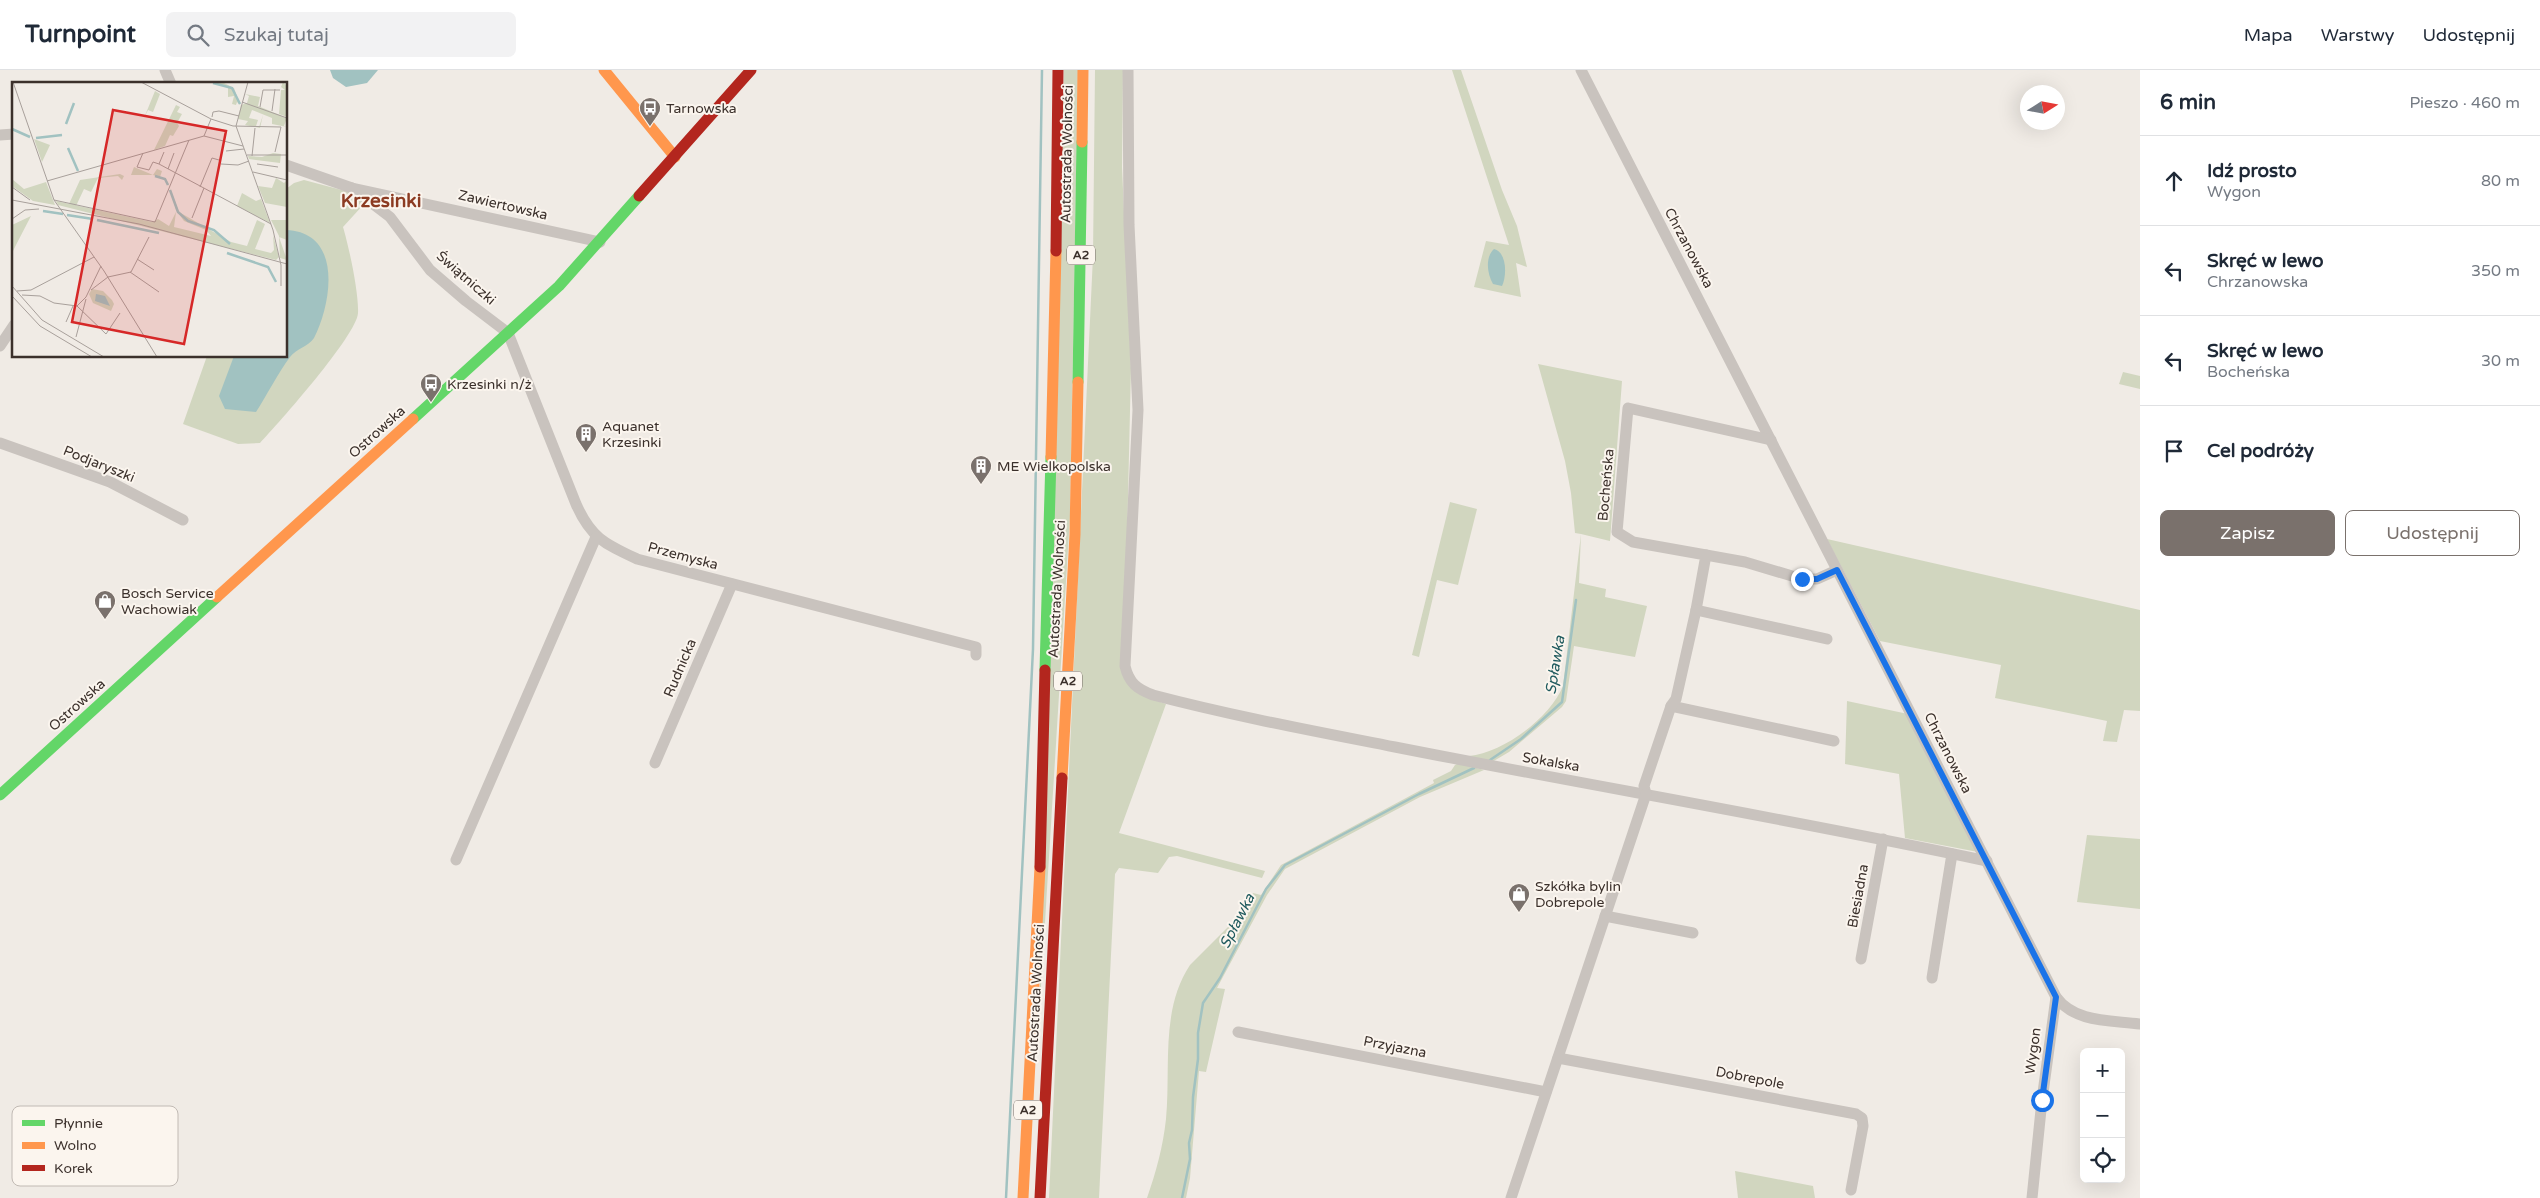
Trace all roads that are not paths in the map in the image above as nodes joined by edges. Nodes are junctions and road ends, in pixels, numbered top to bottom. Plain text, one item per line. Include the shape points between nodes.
1 (166, 70) edge
2 (604, 70) edge
3 (751, 70) edge
4 (1051, 70) edge
5 (1058, 70) edge
6 (1083, 70) edge
7 (1128, 70) edge
8 (1582, 70) edge
9 (170, 82) edge
10 (1057, 146) junction
11 (675, 157) junction
12 (288, 166) edge
13 (352, 188) junction
14 (399, 197) junction
15 (390, 217) junction
16 (600, 242) junction
17 (12, 328) edge
18 (508, 332) junction
19 (0, 346) edge
20 (1771, 440) junction
21 (0, 443) edge
22 (183, 520) dead end
23 (596, 537) junction
24 (1706, 555) junction
25 (1837, 570) junction
26 (732, 584) junction
27 (1696, 610) junction
28 (1827, 639) dead end
29 (976, 655) dead end
30 (1671, 706) junction
31 (1834, 741) dead end
32 (656, 763) dead end
33 (0, 794) edge
34 (1646, 794) junction
35 (1883, 839) junction
36 (1952, 854) junction
37 (456, 860) dead end
38 (1986, 861) junction
39 (1605, 916) junction
40 (1693, 933) dead end
41 (1861, 959) dead end
42 (1932, 978) dead end
43 (2056, 997) junction
44 (2140, 1024) edge
45 (1238, 1032) dead end
46 (1558, 1058) junction
47 (1546, 1092) junction
48 (1851, 1190) dead end
49 (1023, 1198) edge
50 (1040, 1198) edge
51 (1511, 1198) edge
52 (2032, 1198) edge

1 - 9 street
2 - 11 main road
3 - 11 main road, Ostrowska
4 - 10 main road
5 - 10 main road, Autostrada Wolności / A2
6 - 50 main road, Autostrada Wolności / A2 via 1075,534
7 - 34 street, Sokalska via 1128,225 1138,410 1125,666 1128,677 1141,690 1164,698
8 - 20 street, Chrzanowska
10 - 49 main road, Autostrada Wolności / A2 via 1040,872
11 - 16 main road, Ostrowska
12 - 13 street, Świątniczki
13 - 14 street, Świątniczki
13 - 15 street, Świątniczki
14 - 15 street via 393,203
14 - 16 street, Zawiertowska
15 - 18 street, Świątniczki via 430,270
16 - 18 main road, Ostrowska via 559,286
17 - 19 street
18 - 23 street, Przemyska via 584,523
18 - 33 main road, Ostrowska
20 - 24 street, Bocheńska via 1628,408 1617,532 1633,542
20 - 25 street, Chrzanowska
21 - 22 street, Podjaryszki via 110,482
23 - 26 street, Przemyska via 637,559
23 - 37 street
24 - 25 street, Bocheńska via 1745,562 1802,579 1817,579
24 - 27 street
25 - 38 street, Chrzanowska
26 - 29 street, Przemyska via 976,647
26 - 32 street, Rudnicka
27 - 28 street
27 - 30 street via 1676,699
30 - 31 street
30 - 34 street via 1644,786
34 - 35 street, Sokalska
34 - 39 street
35 - 36 street, Sokalska
35 - 41 street, Biesiadna
36 - 38 street, Sokalska
36 - 42 street
38 - 43 street, Chrzanowska
39 - 40 street
39 - 46 street
43 - 44 street, Chrzanowska via 2072,1013 2084,1017
43 - 52 street, Wygon
45 - 47 street, Przyjazna
46 - 47 street
46 - 48 street, Dobrepole via 1856,1114 1862,1118 1863,1126
47 - 51 street

